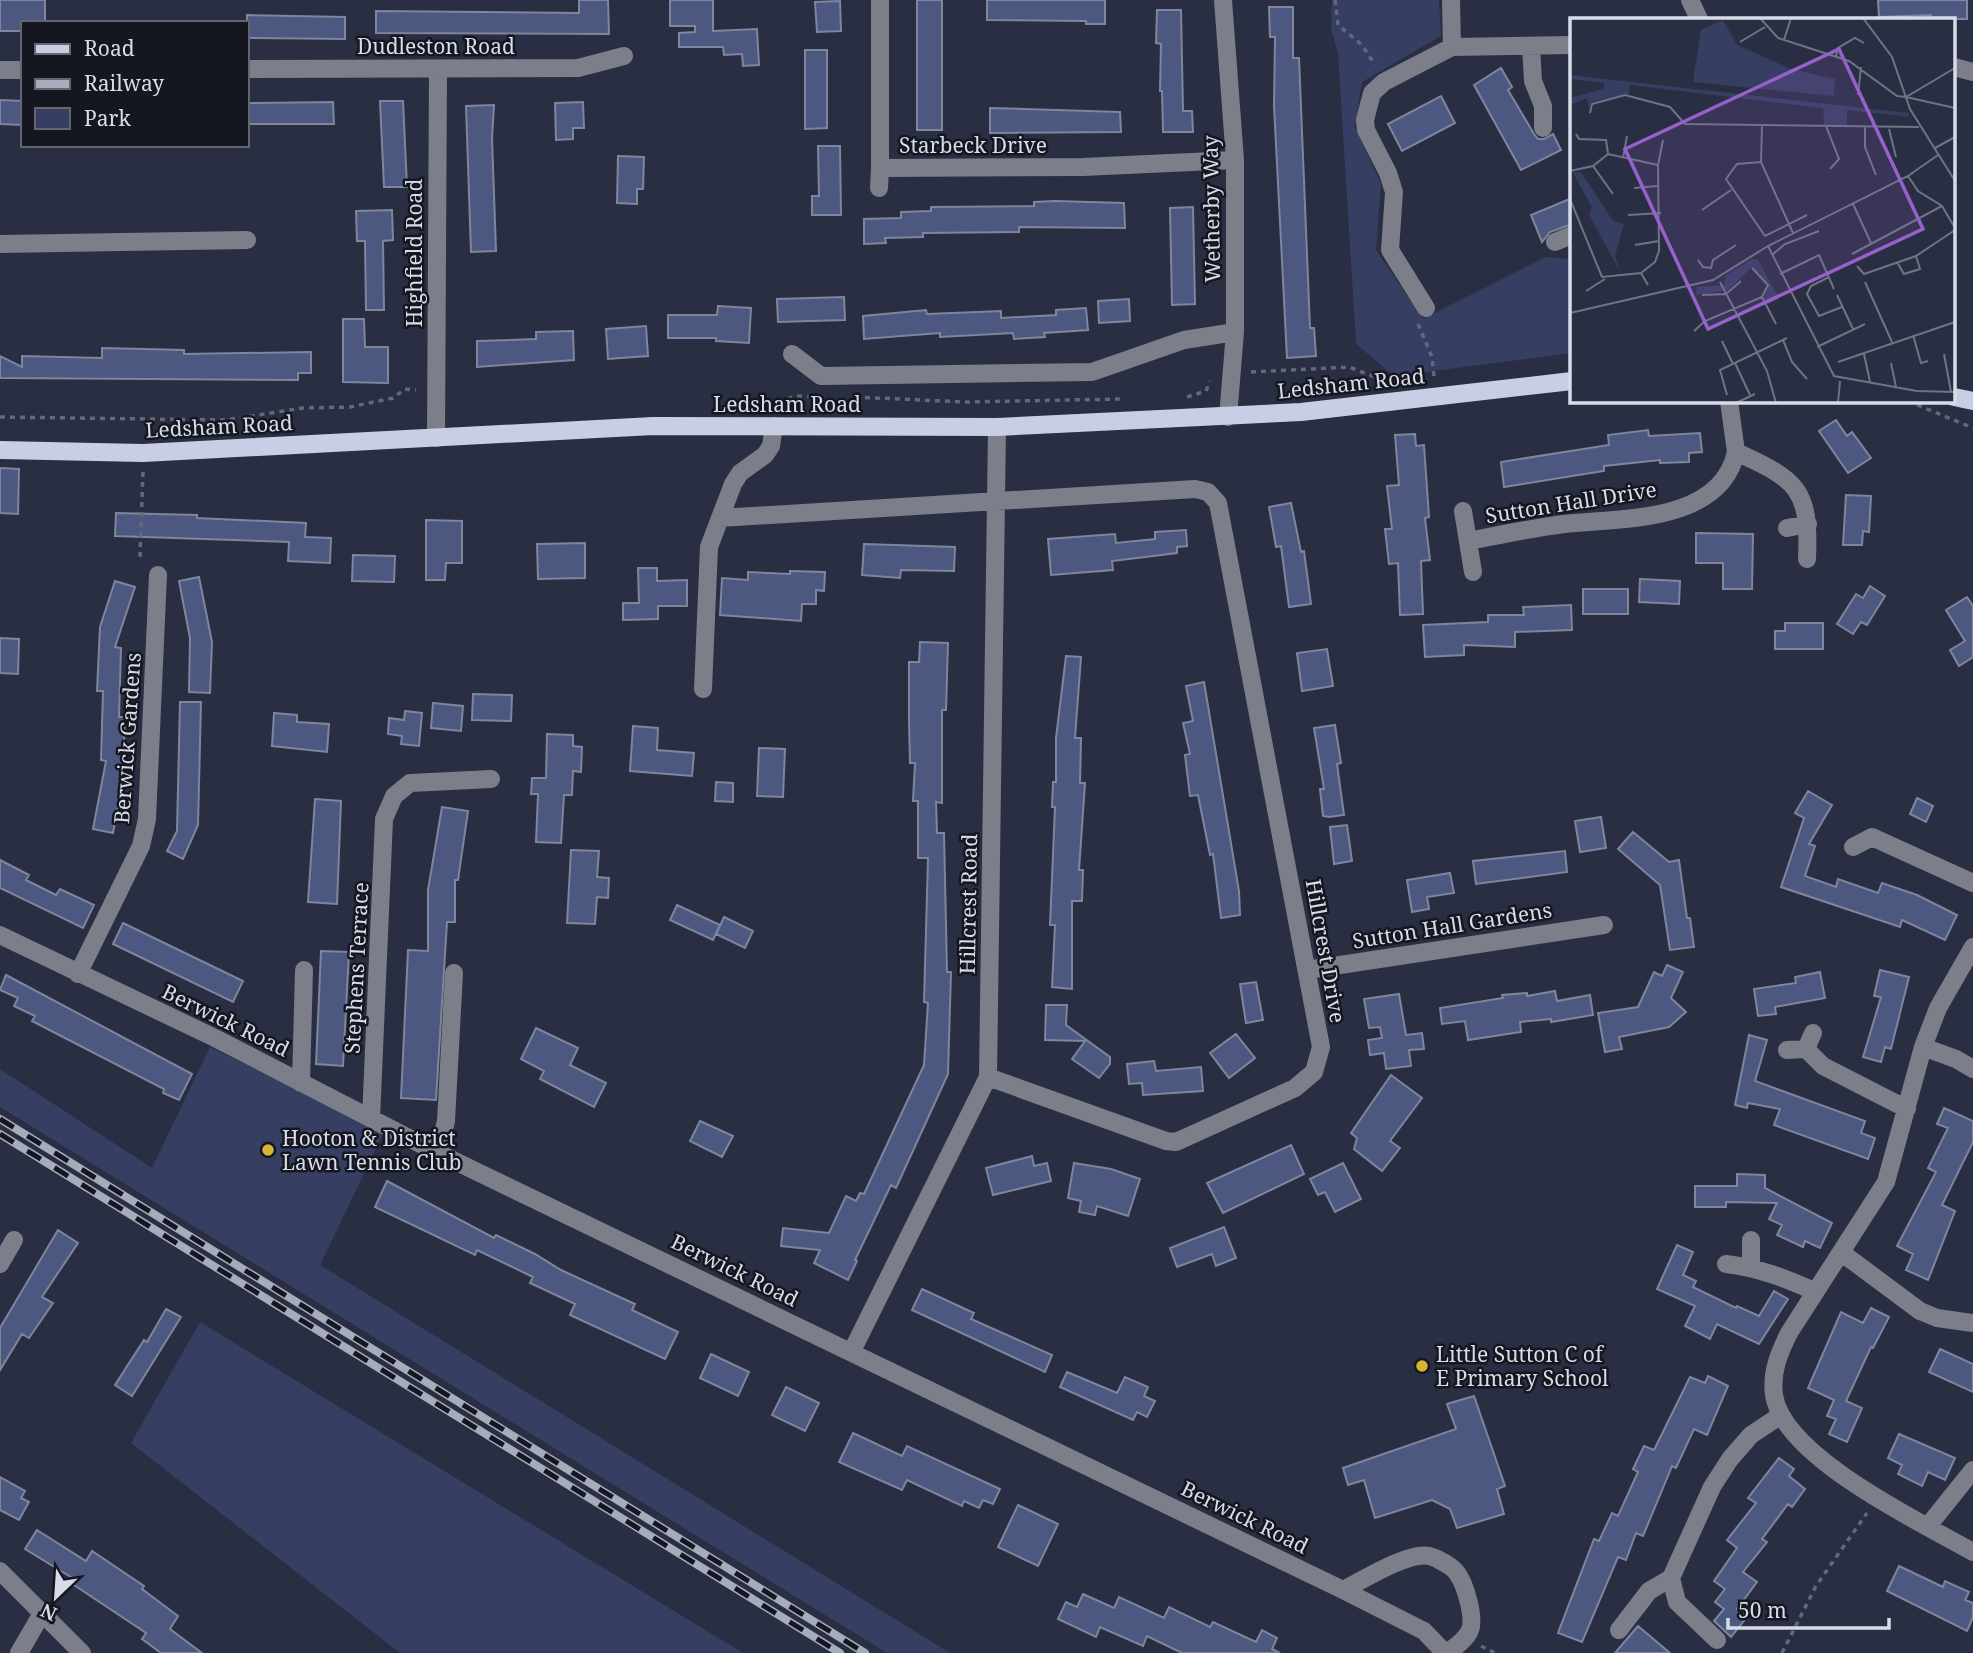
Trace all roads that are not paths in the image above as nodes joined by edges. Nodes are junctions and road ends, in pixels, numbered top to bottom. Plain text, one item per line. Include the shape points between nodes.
1 (880, 0) edge
2 (1223, 0) edge
3 (1451, 0) edge
4 (1690, 0) edge
5 (1699, 18) edge
6 (1570, 45) edge
7 (1531, 46) junction
8 (1452, 47) junction
9 (624, 56) dead end
10 (438, 68) junction
11 (1955, 68) edge
12 (248, 69) edge
13 (0, 70) edge
14 (21, 70) edge
15 (1973, 72) edge
16 (1543, 128) dead end
17 (1235, 160) junction
18 (880, 168) junction
19 (879, 188) dead end
20 (1570, 236) edge
21 (247, 240) dead end
22 (1555, 242) dead end
23 (0, 244) edge
24 (1426, 308) road end
25 (1235, 332) junction
26 (792, 354) dead end
27 (1570, 381) edge
28 (1955, 397) edge
29 (1973, 401) edge
30 (1728, 402) edge
31 (1228, 416) junction
32 (774, 426) junction
33 (997, 427) junction
34 (436, 438) junction
35 (0, 450) edge
36 (1736, 452) junction
37 (998, 503) junction
38 (1463, 511) dead end
39 (720, 519) junction
40 (1808, 524) junction
41 (1787, 528) dead end
42 (1468, 541) junction
43 (1807, 559) dead end
44 (1473, 572) dead end
45 (158, 575) road end
46 (703, 689) dead end
47 (491, 779) dead end
48 (1853, 847) dead end
49 (1973, 883) edge
50 (1604, 925) dead end
51 (0, 936) edge
52 (1973, 947) edge
53 (304, 970) dead end
54 (1307, 970) junction
55 (454, 973) dead end
56 (78, 974) junction
57 (1923, 1047) junction
58 (1787, 1050) dead end
59 (1973, 1069) edge
60 (988, 1077) junction
61 (302, 1083) junction
62 (1907, 1109) junction
63 (371, 1119) junction
64 (432, 1150) junction
65 (14, 1240) dead end
66 (1751, 1240) dead end
67 (1842, 1253) junction
68 (0, 1264) edge
69 (1726, 1264) dead end
70 (1751, 1267) junction
71 (1814, 1292) junction
72 (1973, 1323) edge
73 (852, 1351) junction
74 (1781, 1415) junction
75 (1973, 1470) edge
76 (1928, 1526) junction
77 (1973, 1552) edge
78 (0, 1571) edge
79 (1671, 1578) junction
80 (1343, 1590) junction
81 (41, 1615) junction
82 (1619, 1630) dead end
83 (1717, 1640) dead end
84 (19, 1653) edge
85 (82, 1653) edge
86 (1446, 1653) edge

1 - 18 street, Starbeck Drive
2 - 17 street, Wetherby Way
3 - 8 street
4 - 5 street
6 - 7 street
7 - 8 street
7 - 16 street
8 - 24 street via 1380,74 1365,120 1394,192 1390,250
9 - 10 street, Dudleston Road via 578,68
10 - 12 street, Dudleston Road
10 - 34 street, Highfield Road
11 - 15 street
13 - 14 street
17 - 18 street, Starbeck Drive via 1083,167
17 - 25 street, Wetherby Way
18 - 19 street
20 - 22 street
21 - 23 street
25 - 26 street, Ledsham Road via 1184,340 1092,372 821,376
25 - 31 street, Wetherby Way
27 - 31 main road, Ledsham Road
28 - 29 main road
30 - 36 street
31 - 33 main road, Ledsham Road
32 - 33 main road, Ledsham Road
32 - 34 main road, Ledsham Road via 653,426
32 - 39 street via 771,446 759,462 740,473
33 - 37 street, Hillcrest Road
34 - 35 main road, Ledsham Road via 143,453
36 - 40 street via 1766,465 1792,484 1805,502
36 - 42 street, Sutton Hall Drive via 1732,469 1695,502 1625,520 1563,524
37 - 39 street
37 - 54 street, Hillcrest Drive via 1195,489 1208,492 1218,503
37 - 60 street, Hillcrest Road
38 - 42 street, Sutton Hall Drive
39 - 46 street via 709,547
40 - 41 street
40 - 43 street
42 - 44 street, Sutton Hall Drive
45 - 56 street, Berwick Gardens via 147,819 141,846
47 - 63 street, Stephens Terrace via 410,783 394,796 384,819
48 - 49 street via 1872,837
50 - 54 street, Sutton Hall Gardens
51 - 56 street, Berwick Road
52 - 57 street via 1938,1008
53 - 61 street
54 - 60 street, Hillcrest Drive via 1321,1047 1314,1072 1295,1088 1188,1139 1166,1141
55 - 64 street via 446,1121
56 - 61 street, Berwick Road
57 - 59 street
57 - 62 street
58 - 62 street via 1809,1041 1823,1066
60 - 73 street, Hillcrest Road
61 - 63 street, Berwick Road
62 - 67 street via 1886,1182
63 - 64 street, Berwick Road
64 - 73 street, Berwick Road
65 - 68 street
66 - 70 street
67 - 71 street
67 - 72 street via 1920,1311
69 - 70 street
70 - 71 street
71 - 74 street via 1777,1358 1774,1395
73 - 80 street, Berwick Road
74 - 76 street via 1805,1444 1876,1499
74 - 79 street via 1751,1435 1730,1459 1712,1487
75 - 76 street
76 - 77 street
78 - 81 street
79 - 82 street via 1649,1591
79 - 83 street via 1677,1602
80 - 86 street, Berwick Road via 1424,1631
80 - 86 street via 1420,1556 1452,1568 1459,1575 1472,1617 1464,1639
81 - 84 street
81 - 85 street

